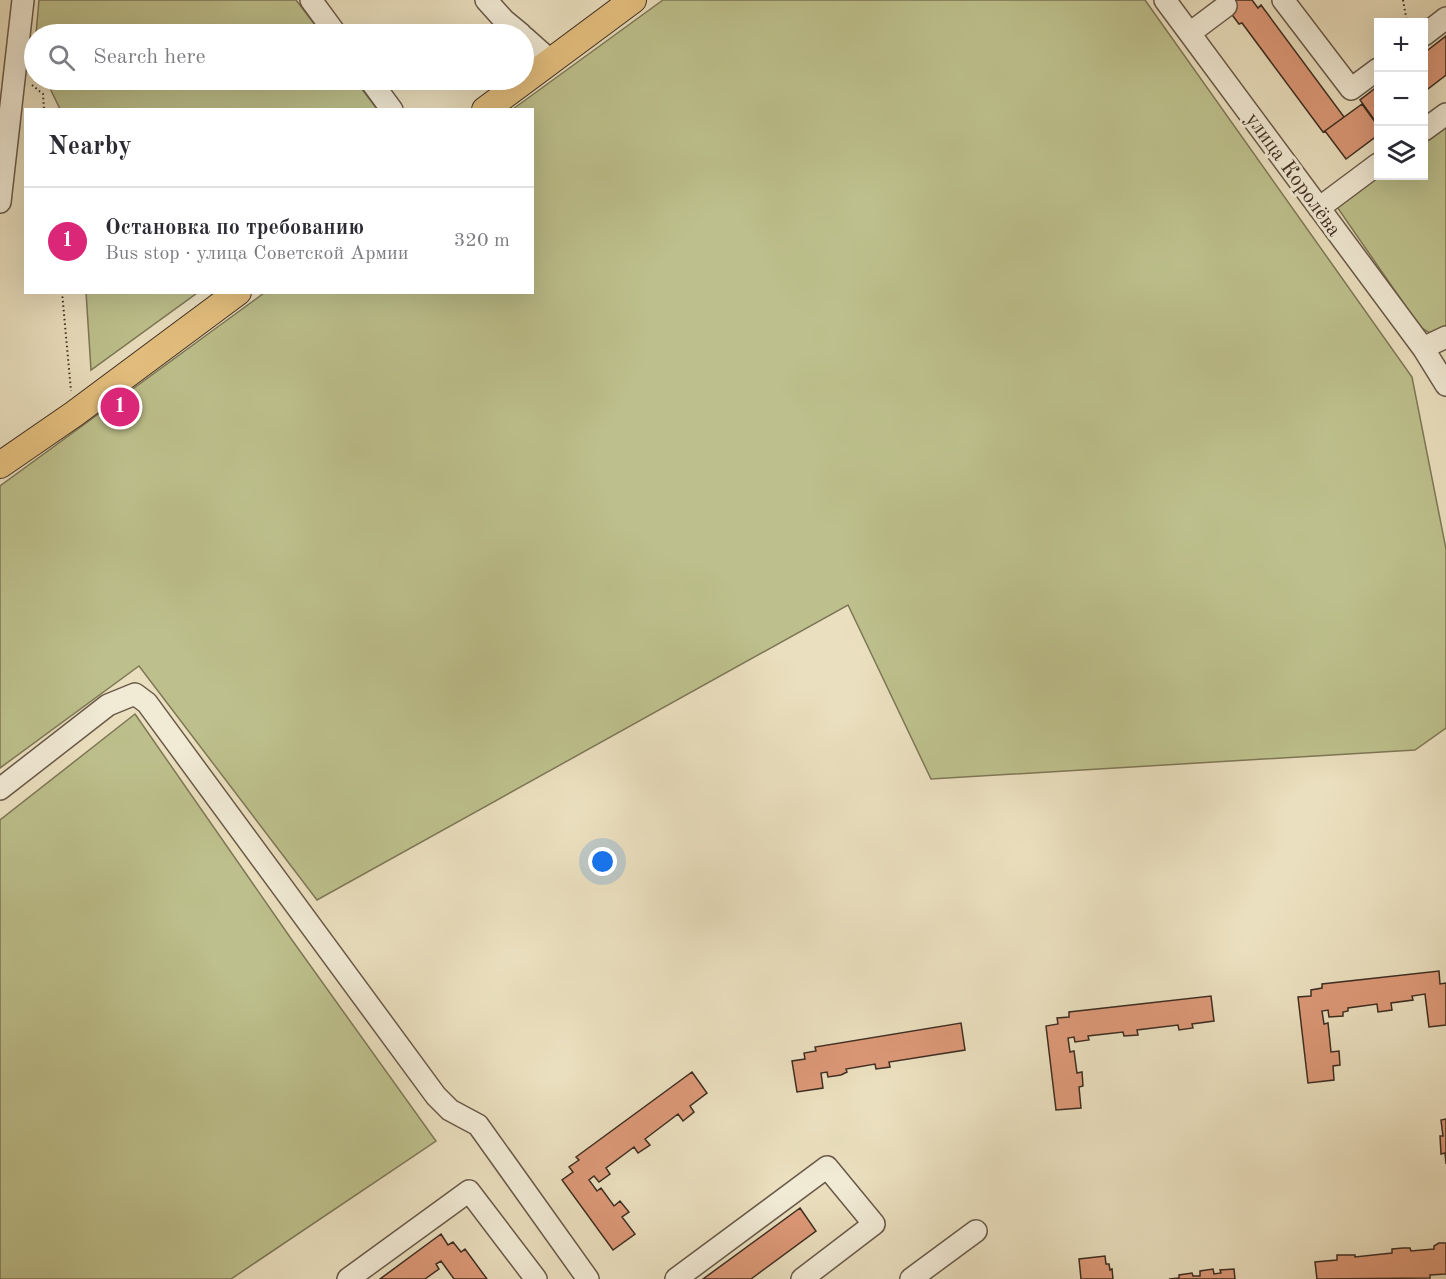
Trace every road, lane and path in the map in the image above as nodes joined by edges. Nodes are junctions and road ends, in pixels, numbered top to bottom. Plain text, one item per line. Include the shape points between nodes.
1 (23, 0) edge
2 (311, 0) edge
3 (486, 0) edge
4 (633, 0) edge
5 (1165, 0) edge
6 (1284, 0) edge
7 (1403, 0) edge
8 (1226, 6) dead end
9 (1406, 18) edge
10 (1446, 18) edge
11 (329, 24) edge
12 (510, 24) edge
13 (1428, 32) edge
14 (1190, 33) junction
15 (534, 46) edge
16 (551, 61) junction
17 (16, 72) junction
18 (1374, 72) edge
19 (534, 74) edge
20 (24, 79) edge
21 (38, 90) edge
22 (377, 90) edge
23 (512, 90) edge
24 (44, 108) edge
25 (391, 108) edge
26 (488, 108) edge
27 (1446, 114) edge
28 (1428, 127) edge
29 (1374, 167) edge
30 (0, 202) edge
31 (1319, 208) junction
32 (62, 294) edge
33 (235, 294) edge
34 (1446, 337) edge
35 (1423, 348) junction
36 (1446, 385) edge
37 (74, 414) junction
38 (0, 465) edge
39 (0, 789) edge
40 (976, 1231) dead end
41 (348, 1279) edge
42 (536, 1279) edge
43 (588, 1279) edge
44 (676, 1279) edge
45 (802, 1279) edge
46 (911, 1279) edge

1 - 17 street
2 - 11 street
3 - 12 street
4 - 16 main road
5 - 14 street, улица Королёва
6 - 18 street via 1351,90
7 - 9 path
8 - 14 street
10 - 13 street
14 - 31 street, улица Королёва
15 - 16 street
16 - 19 main road
17 - 20 path
17 - 30 street
21 - 24 path via 43,94
22 - 25 street
23 - 26 main road
27 - 28 street
29 - 31 street
31 - 35 street, улица Королёва
32 - 37 path
33 - 37 main road
34 - 35 street
35 - 36 street, улица Королёва
37 - 38 main road
39 - 43 street via 108,705 135,694 147,703 436,1096 450,1110 478,1125
40 - 46 street
41 - 42 street via 469,1191
44 - 45 street via 827,1167 874,1224

